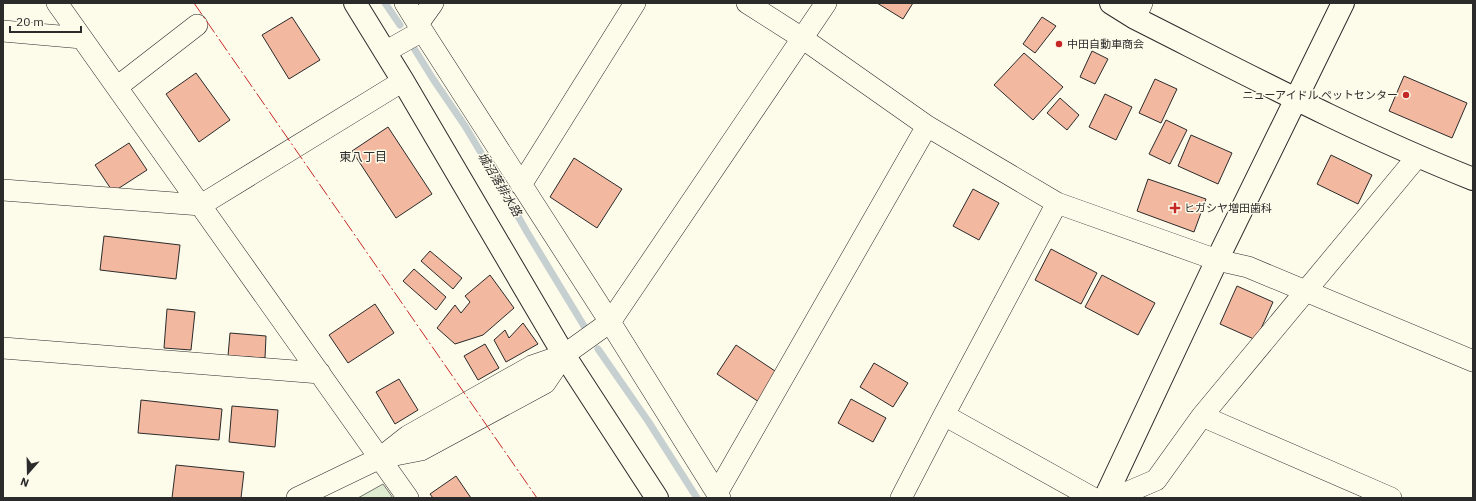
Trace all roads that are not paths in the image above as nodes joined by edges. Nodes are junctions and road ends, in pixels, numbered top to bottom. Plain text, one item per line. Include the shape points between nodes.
1 (57, 3) edge
2 (355, 3) edge
3 (405, 3) edge
4 (433, 3) edge
5 (635, 3) edge
6 (747, 3) edge
7 (826, 3) edge
8 (1111, 3) edge
9 (1343, 3) edge
10 (1139, 10) edge
11 (197, 25) dead end
12 (420, 27) junction
13 (3, 31) edge
14 (82, 38) junction
15 (802, 38) junction
16 (385, 52) junction
17 (403, 81) junction
18 (117, 87) junction
19 (1296, 100) junction
20 (927, 126) junction
21 (1417, 157) junction
22 (1473, 179) edge
23 (521, 185) junction
24 (3, 190) edge
25 (1057, 203) junction
26 (201, 205) junction
27 (1217, 260) junction
28 (1306, 291) junction
29 (610, 322) junction
30 (3, 348) edge
31 (564, 354) junction
32 (1473, 361) edge
33 (320, 373) junction
34 (944, 415) junction
35 (1202, 416) junction
36 (380, 458) junction
37 (719, 496) edge
38 (297, 498) edge
39 (408, 498) edge
40 (657, 498) edge
41 (902, 498) edge
42 (1093, 498) edge
43 (1105, 498) edge
44 (1114, 498) edge
45 (1391, 498) edge

1 - 14 street
2 - 16 street
3 - 12 street
4 - 12 street
5 - 23 street
6 - 15 street
7 - 15 street
8 - 10 street
9 - 19 street
10 - 19 street
11 - 18 street
12 - 16 street
12 - 23 street
13 - 14 street
14 - 18 street
15 - 20 street
15 - 29 street
16 - 17 street
17 - 26 street
17 - 31 street
18 - 26 street
19 - 21 street
19 - 27 street
20 - 25 street
20 - 37 street
21 - 22 street
21 - 28 street
23 - 29 street
24 - 26 street
25 - 27 street
25 - 34 street
26 - 33 street
27 - 28 street via 1248,267
27 - 43 street
28 - 32 street
28 - 35 street
29 - 31 street
29 - 37 street
30 - 33 street
31 - 36 street via 545,383 421,450
31 - 40 street
33 - 36 street
34 - 41 street
34 - 42 street
35 - 44 street via 1156,480
35 - 45 street
36 - 38 street
36 - 39 street

